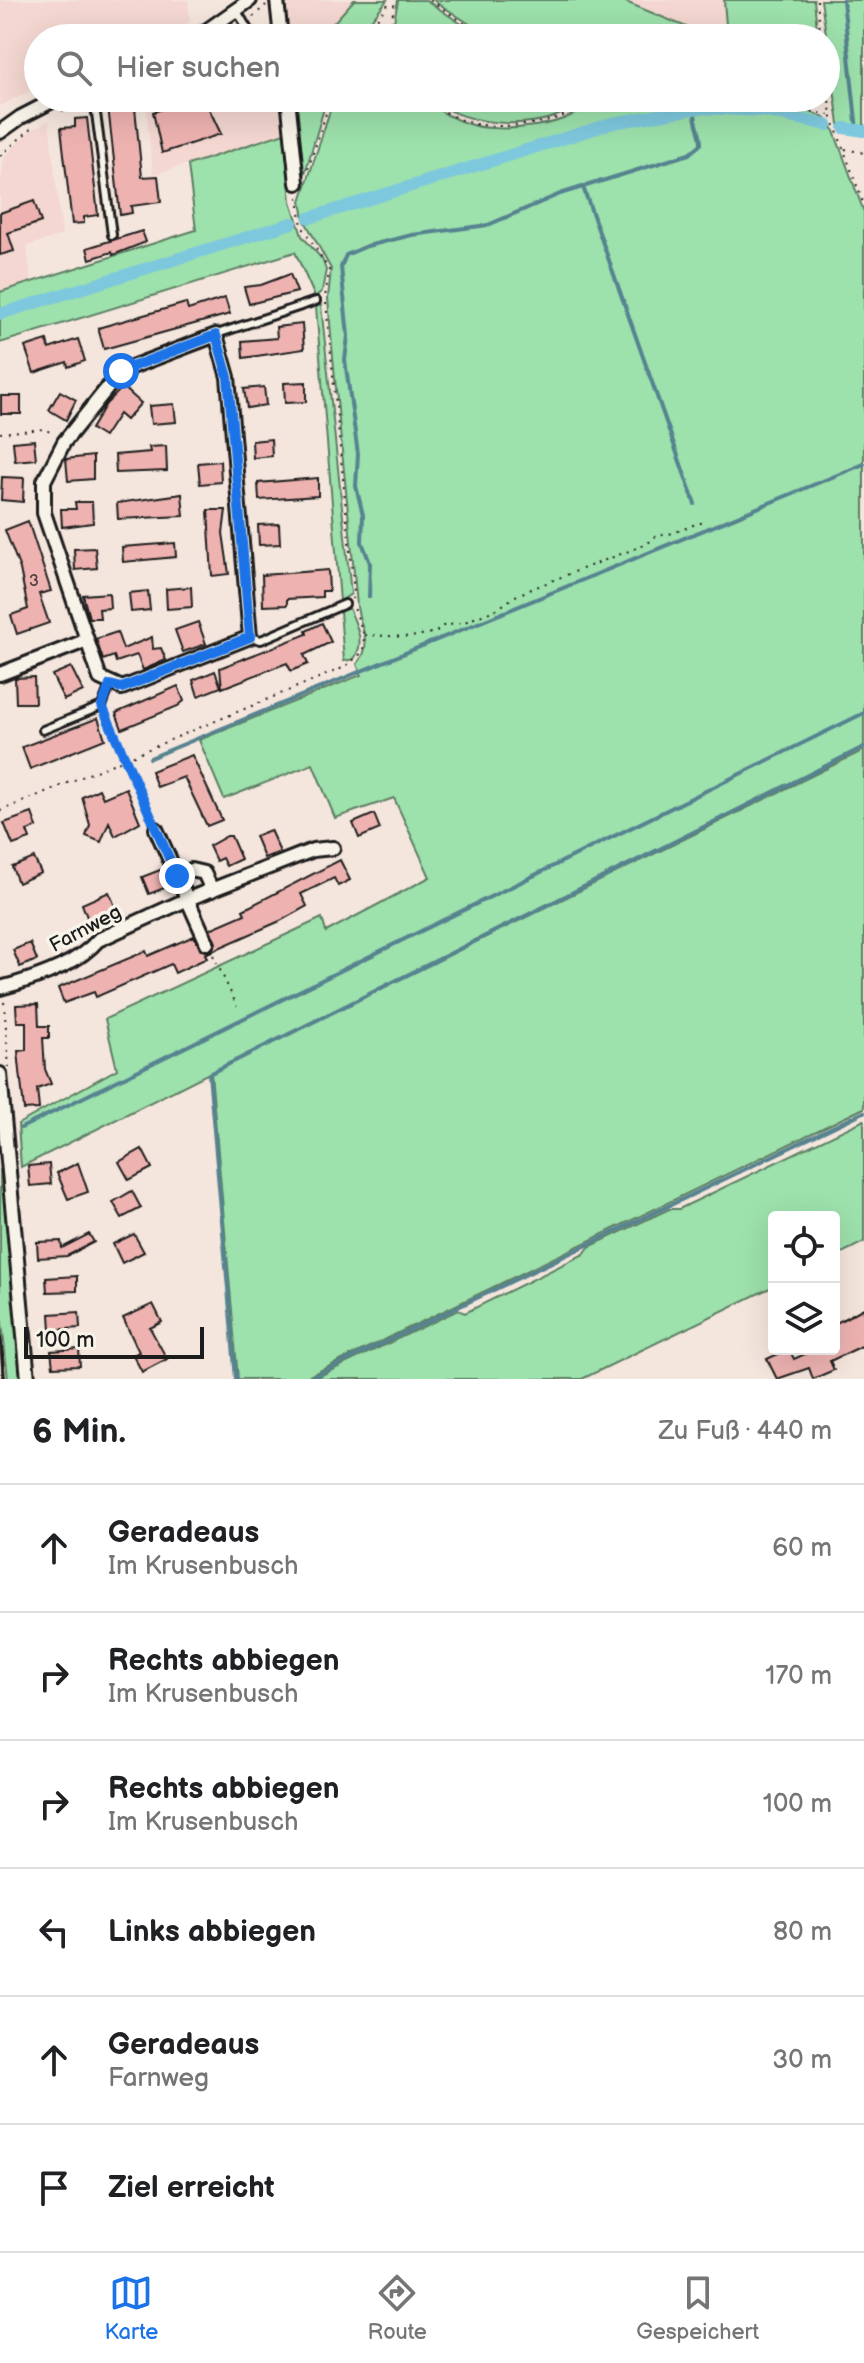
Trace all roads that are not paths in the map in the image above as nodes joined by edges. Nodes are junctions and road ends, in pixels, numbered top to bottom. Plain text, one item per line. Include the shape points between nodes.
1 (250, 0) edge
2 (277, 0) edge
3 (237, 11) junction
4 (217, 24) edge
5 (245, 24) edge
6 (280, 24) edge
7 (36, 112) edge
8 (96, 112) edge
9 (290, 112) edge
10 (0, 132) edge
11 (300, 185) road end
12 (112, 235) dead end
13 (316, 301) dead end
14 (216, 335) junction
15 (345, 604) dead end
16 (250, 637) junction
17 (85, 641) junction
18 (0, 674) edge
19 (110, 685) junction
20 (43, 730) dead end
21 (156, 829) road end
22 (333, 848) dead end
23 (177, 876) junction
24 (212, 890) junction
25 (188, 899) junction
26 (207, 943) road end
27 (0, 988) edge
28 (0, 1074) edge
29 (28, 1379) edge

1 - 3 street
2 - 6 street
3 - 4 street
3 - 5 lane
7 - 10 street
8 - 12 lane
9 - 11 street
13 - 14 lane
14 - 16 street via 228,377
14 - 17 street via 121,371 64,442 44,481 41,500
15 - 16 lane via 261,640
16 - 19 street via 122,688
17 - 18 street
17 - 19 street via 100,678
19 - 20 lane via 102,706
21 - 23 street
22 - 24 street, Farnweg via 313,850
23 - 24 street via 191,870 204,873
23 - 25 street
24 - 25 street, Farnweg
25 - 26 street
25 - 27 street, Farnweg via 98,940 74,959
28 - 29 street

